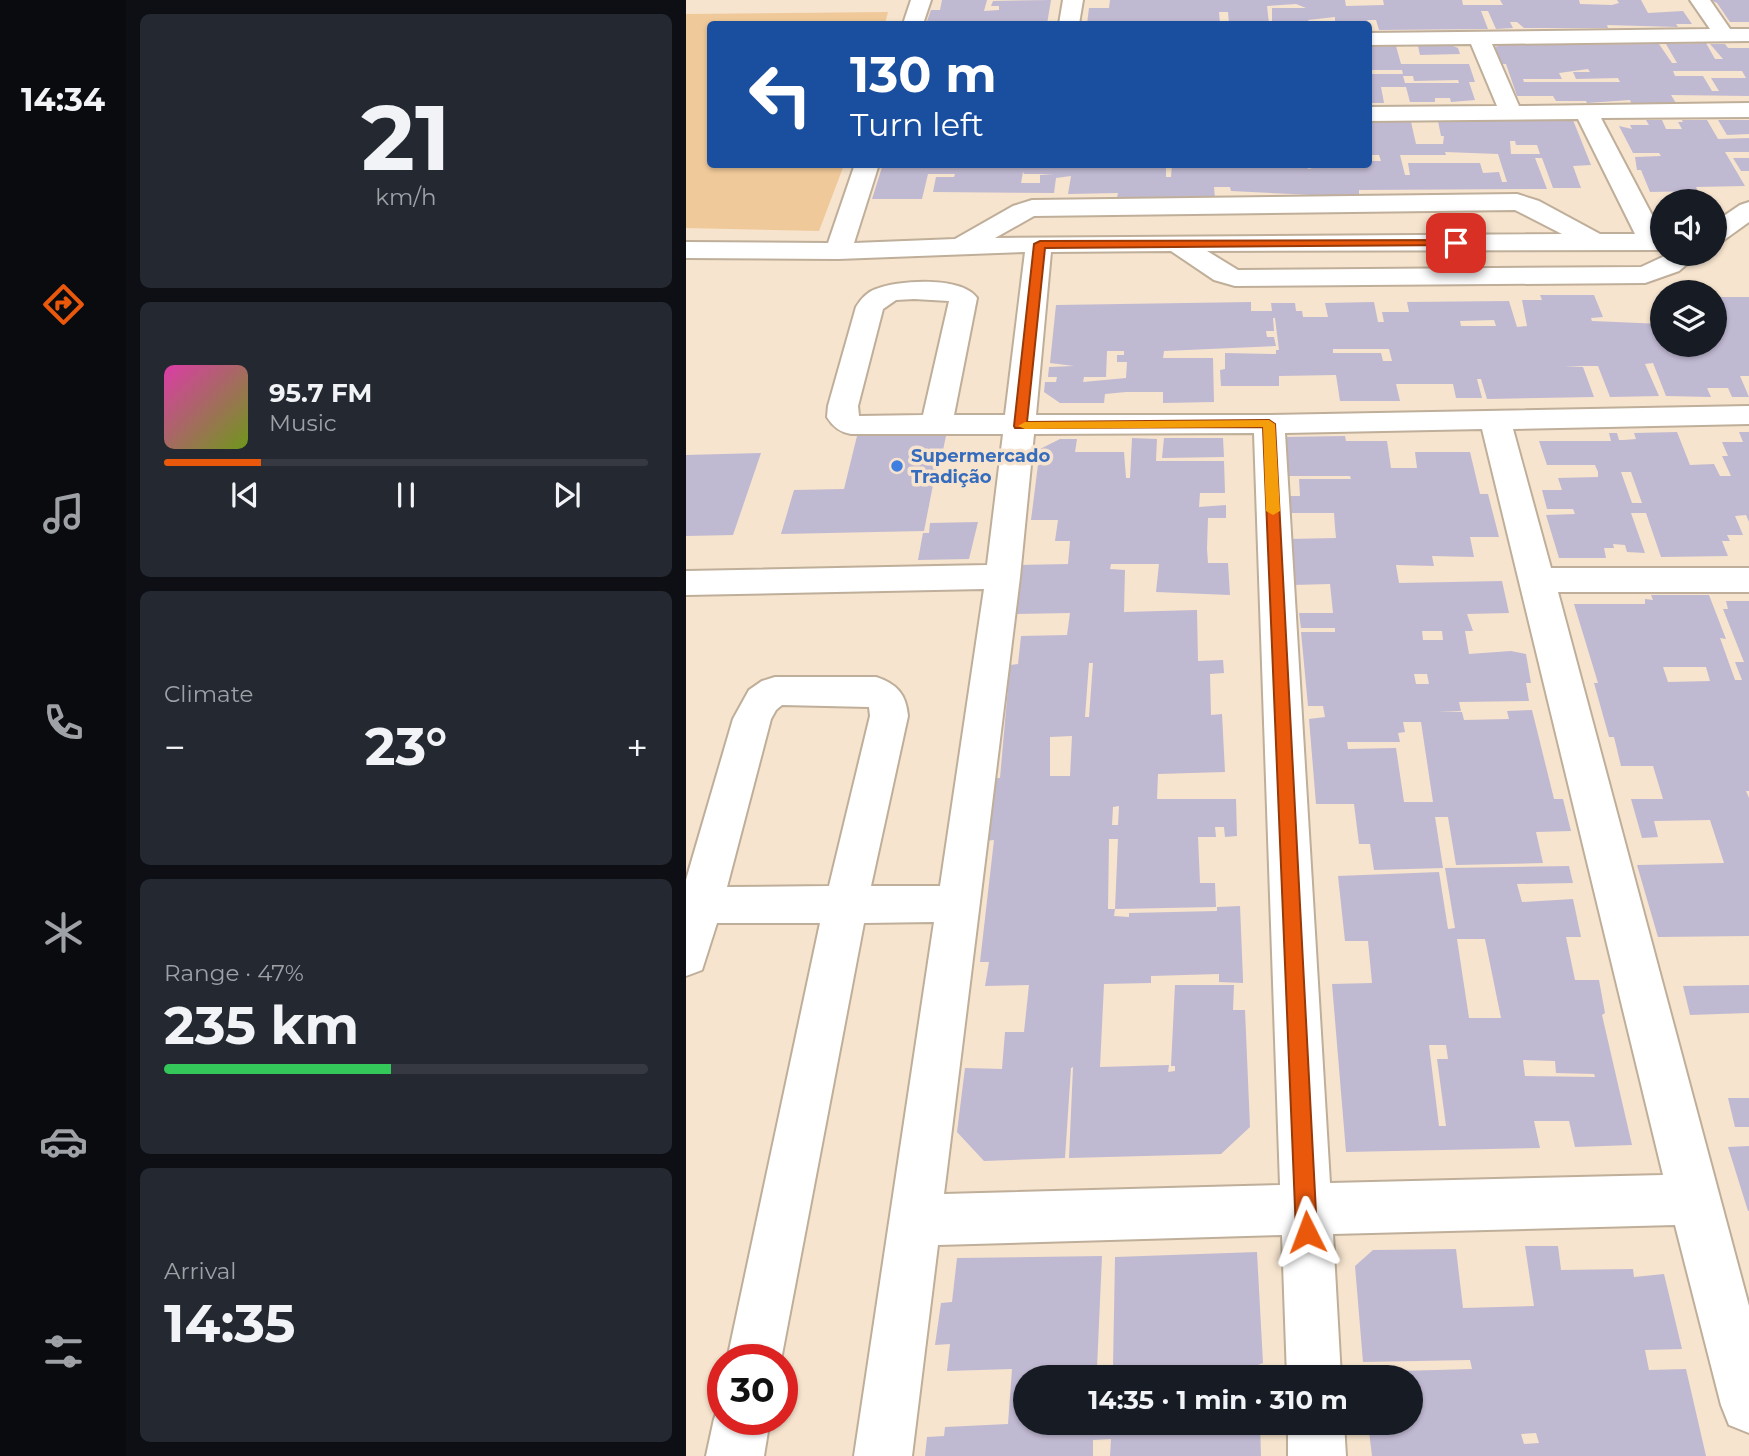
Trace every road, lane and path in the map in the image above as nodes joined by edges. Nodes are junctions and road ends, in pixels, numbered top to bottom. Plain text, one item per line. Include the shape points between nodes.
1 (921, 0) edge
2 (1073, 0) edge
3 (1700, 0) edge
4 (914, 21) edge
5 (1070, 21) edge
6 (1749, 35) edge
7 (1724, 36) junction
8 (1372, 39) edge
9 (1479, 39) junction
10 (1749, 110) edge
11 (1511, 113) junction
12 (1587, 113) junction
13 (1372, 114) edge
14 (866, 168) edge
15 (1749, 210) edge
16 (1727, 226) edge
17 (1650, 229) edge
18 (1595, 242) junction
19 (1650, 242) edge
20 (1727, 242) edge
21 (1749, 242) edge
22 (1040, 244) junction
23 (1179, 245) junction
24 (961, 246) junction
25 (686, 250) edge
26 (838, 251) junction
27 (1668, 266) edge
28 (1749, 415) edge
29 (1495, 419) junction
30 (937, 423) junction
31 (1269, 424) junction
32 (1020, 426) junction
33 (1003, 577) junction
34 (1538, 580) junction
35 (1749, 580) edge
36 (686, 583) edge
37 (845, 904) junction
38 (960, 904) junction
39 (701, 905) junction
40 (686, 956) edge
41 (1692, 1199) junction
42 (1305, 1208) junction
43 (914, 1220) junction
44 (757, 1344) edge
45 (1313, 1365) edge
46 (1749, 1405) edge
47 (739, 1435) edge
48 (1316, 1435) edge
49 (735, 1456) edge
50 (883, 1456) edge
51 (1317, 1456) edge

1 - 4 street
2 - 5 street
3 - 7 street
6 - 7 street
7 - 9 street
8 - 9 street
9 - 11 street
10 - 12 street
11 - 12 street
11 - 13 street
12 - 17 street
14 - 26 street
15 - 16 street
18 - 19 street
18 - 23 street
18 - 24 street via 1517,202 1032,208
20 - 21 street
22 - 23 street
22 - 24 street
22 - 32 street
23 - 27 street via 1235,278 1645,275
24 - 26 street
25 - 26 street
28 - 29 street
29 - 31 street
29 - 34 street
30 - 30 street via 963,298 948,291 891,293 878,298 870,307 842,417 851,425
30 - 32 street
31 - 32 street
31 - 42 street
32 - 33 street
33 - 36 street
33 - 38 street
34 - 35 street
34 - 41 street
37 - 38 street
37 - 39 street
37 - 39 street via 889,716 888,701 876,691 775,691 762,700 752,719
37 - 44 street
38 - 43 street
39 - 40 street
41 - 42 street
41 - 46 street
42 - 43 street
42 - 45 street
43 - 50 street
47 - 49 street
48 - 51 street

